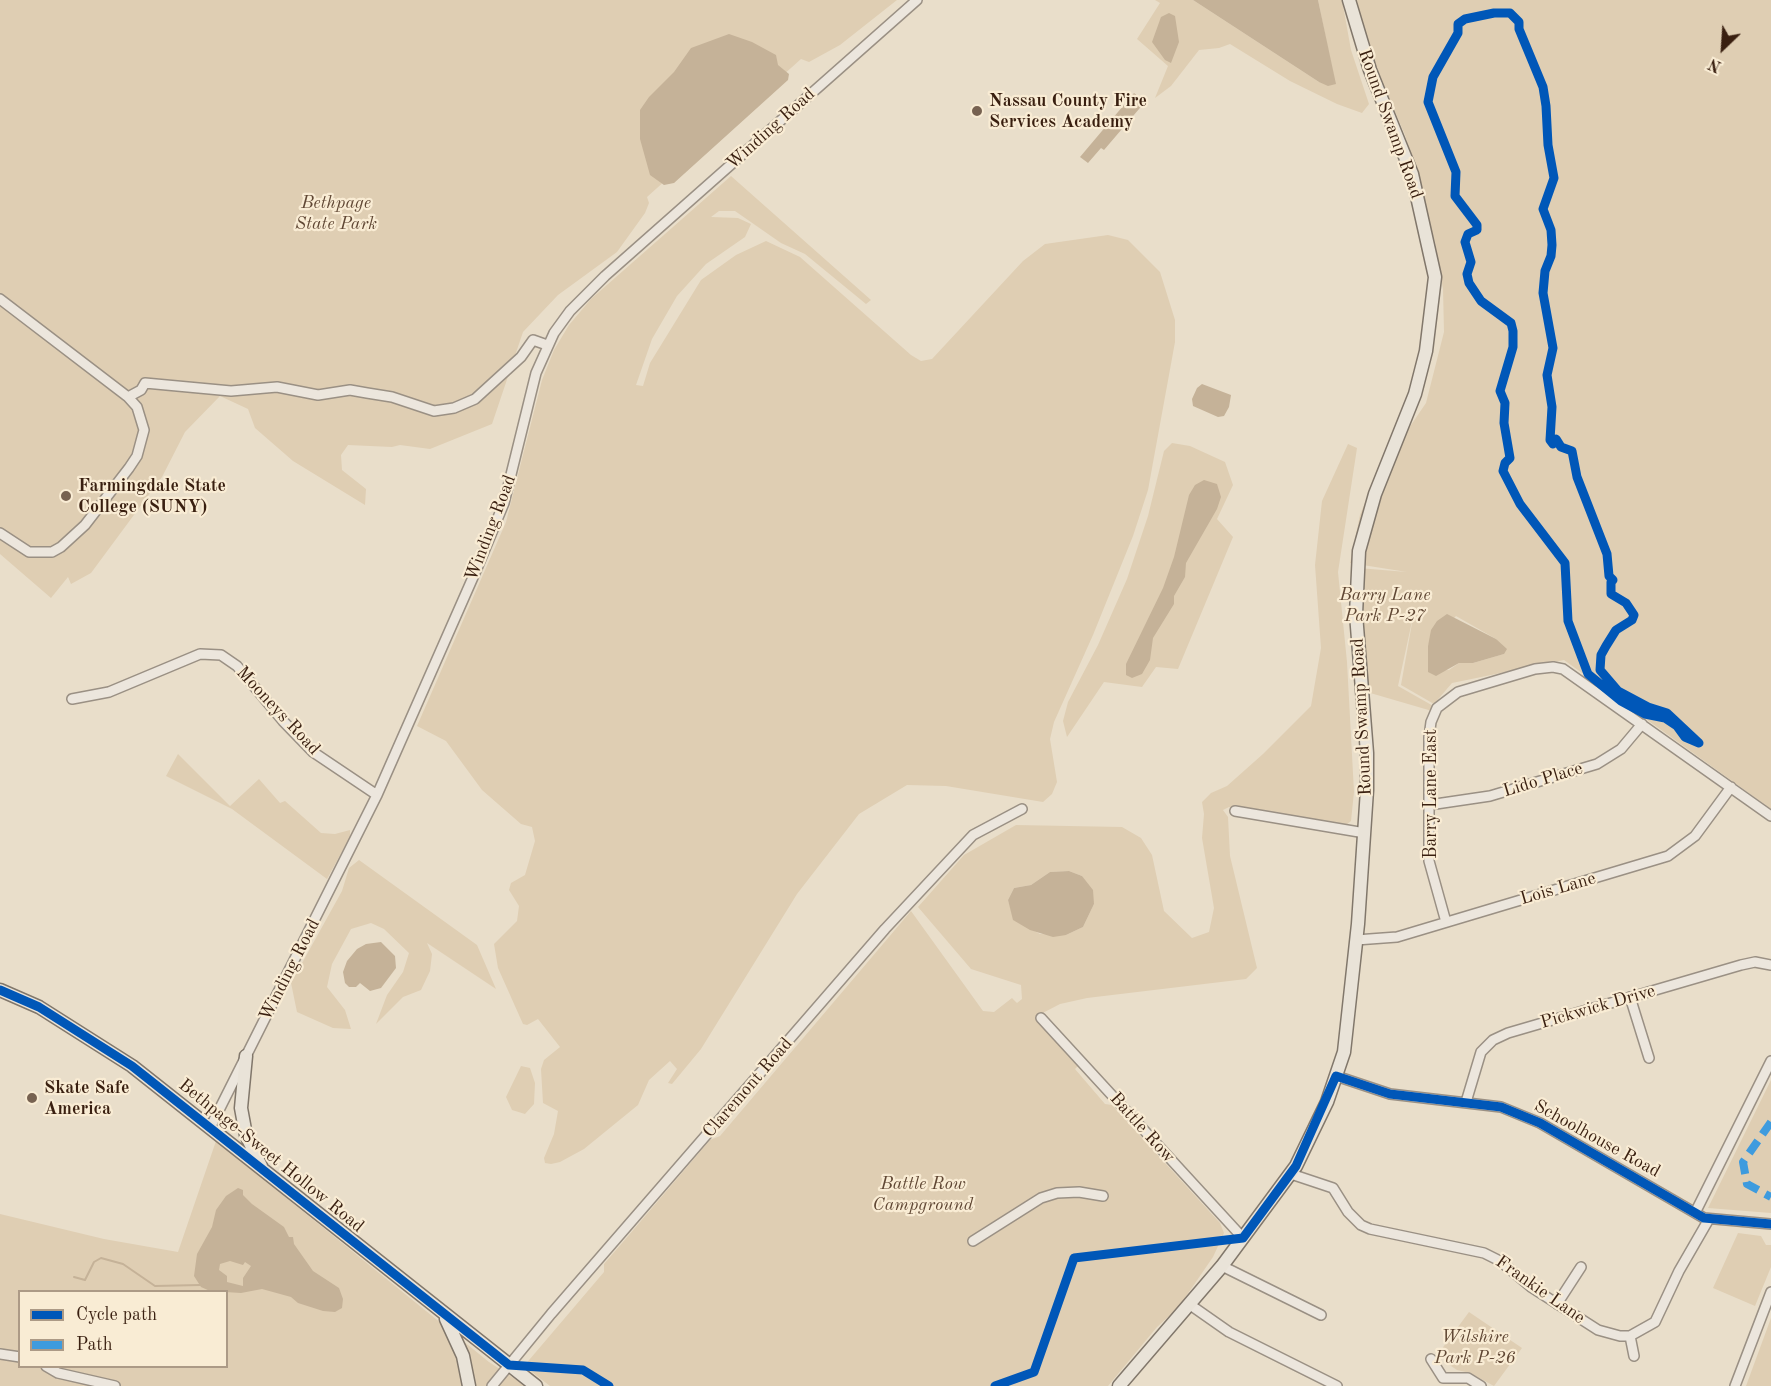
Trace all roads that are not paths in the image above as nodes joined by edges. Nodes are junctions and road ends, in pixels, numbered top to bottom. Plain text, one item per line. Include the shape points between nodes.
1 (917, 0) edge
2 (1349, 0) edge
3 (0, 299) edge
4 (547, 345) junction
5 (129, 397) junction
6 (0, 533) edge
7 (72, 699) dead end
8 (1642, 724) junction
9 (1731, 787) junction
10 (376, 795) junction
11 (1429, 805) junction
12 (1022, 809) dead end
13 (1235, 811) dead end
14 (1771, 816) edge
15 (1365, 832) junction
16 (1446, 922) junction
17 (1356, 940) junction
18 (1771, 965) edge
19 (0, 990) edge
20 (1630, 997) junction
21 (1041, 1018) dead end
22 (246, 1056) junction
23 (1649, 1058) dead end
24 (1771, 1061) edge
25 (1336, 1076) junction
26 (1466, 1102) junction
27 (210, 1128) junction
28 (263, 1170) junction
29 (1291, 1174) junction
30 (1103, 1196) dead end
31 (1695, 1213) junction
32 (1710, 1219) junction
33 (1769, 1224) edge
34 (1243, 1238) junction
35 (973, 1241) dead end
36 (1222, 1266) junction
37 (1581, 1267) dead end
38 (1771, 1292) edge
39 (1190, 1304) junction
40 (1557, 1304) junction
41 (444, 1315) junction
42 (1321, 1315) dead end
43 (1630, 1336) junction
44 (0, 1354) edge
45 (1634, 1356) dead end
46 (18, 1357) edge
47 (1431, 1359) dead end
48 (509, 1365) junction
49 (49, 1368) edge
50 (1443, 1378) junction
51 (115, 1386) edge
52 (469, 1386) edge
53 (492, 1386) edge
54 (536, 1386) edge
55 (1119, 1386) edge
56 (1337, 1386) edge
57 (1435, 1386) edge
58 (1482, 1386) edge
59 (1735, 1386) edge

1 - 4 street, Winding Road via 598,282 570,311
2 - 15 main road, Round Swamp Road via 1370,70 1412,174 1435,277 1426,351 1415,394 1375,494 1359,551 1356,614 1367,753
3 - 5 street
4 - 5 street via 533,340 521,357 475,399 434,411 392,397 350,390 318,395 277,387 231,392 145,383
4 - 10 street, Winding Road via 536,373 504,503
5 - 6 street via 142,418 144,430 137,456 72,539 52,552 41,553 19,547
7 - 10 street, Mooneys Road via 109,692 200,654 221,655 237,666 313,752
8 - 9 street
8 - 11 street, Lido Place via 1621,749 1597,764 1490,796
8 - 11 street, Barry Lane East via 1563,669 1543,667 1458,692 1443,701 1431,722
9 - 14 street
9 - 16 street, Lois Lane via 1695,836 1668,856
10 - 22 street, Winding Road
11 - 16 street, Barry Lane East via 1429,861
12 - 48 street, Claremont Road via 974,835 885,929
13 - 15 street
15 - 17 main road, Round Swamp Road
16 - 17 street, Lois Lane via 1397,937
17 - 25 main road, Round Swamp Road via 1344,1052
18 - 20 street, Pickwick Drive via 1741,965
19 - 27 main road, Bethpage-Sweet Hollow Road via 39,1007 132,1066
20 - 23 street
20 - 26 street, Pickwick Drive via 1493,1040 1476,1063
21 - 34 street, Battle Row
22 - 27 street, Winding Road
22 - 28 main road via 241,1108 246,1135
24 - 31 street
25 - 26 street, Schoolhouse Road via 1390,1094
25 - 29 main road, Round Swamp Road
26 - 31 street, Schoolhouse Road via 1501,1107 1540,1123
27 - 28 main road, Bethpage-Sweet Hollow Road
28 - 41 main road, Bethpage-Sweet Hollow Road
29 - 34 main road, Round Swamp Road
29 - 40 street, Frankie Lane via 1333,1188 1360,1225 1484,1252
30 - 35 street via 1078,1192 1041,1198
31 - 32 street, Schoolhouse Road
32 - 33 street, Schoolhouse Road
32 - 43 street via 1679,1271 1661,1314 1644,1330
34 - 36 main road, Round Swamp Road
36 - 39 main road, Round Swamp Road
36 - 42 street
37 - 40 street
38 - 59 street
39 - 55 main road, Round Swamp Road
39 - 56 street via 1229,1332
40 - 43 street, Frankie Lane via 1598,1330
41 - 48 main road, Bethpage-Sweet Hollow Road
41 - 52 main road via 463,1356
43 - 45 street
44 - 46 street
47 - 50 street
48 - 53 street, Claremont Road
48 - 54 main road, Bethpage-Sweet Hollow Road
49 - 51 street
50 - 57 street
50 - 58 street via 1468,1378

